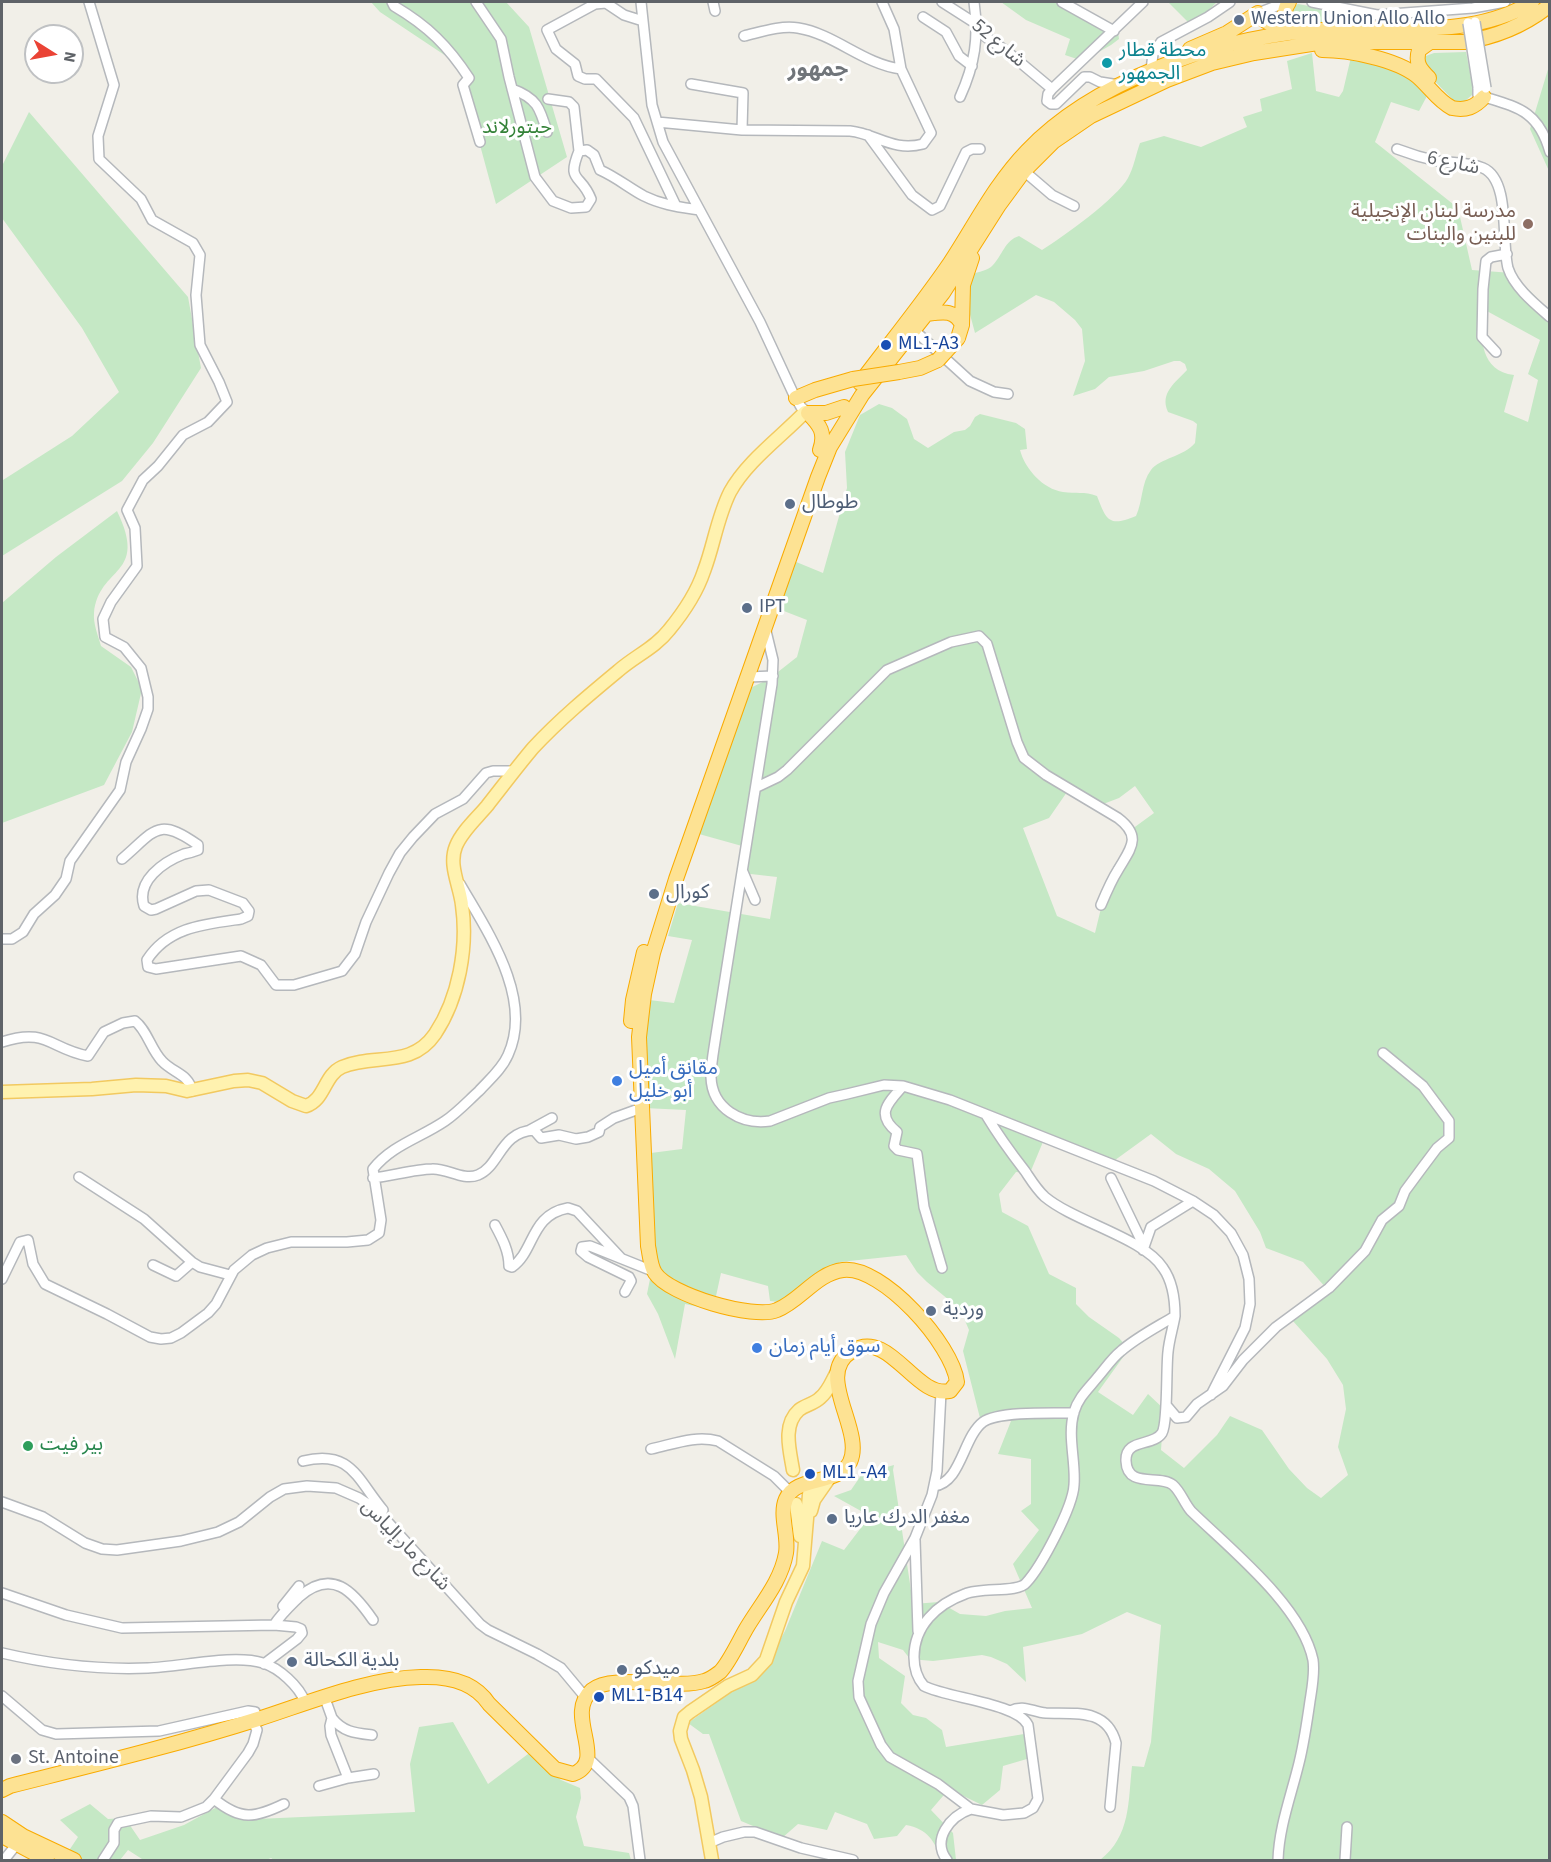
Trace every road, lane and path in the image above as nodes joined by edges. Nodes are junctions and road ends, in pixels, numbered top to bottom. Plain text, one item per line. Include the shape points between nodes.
1 (89, 2) edge
2 (392, 2) edge
3 (476, 2) edge
4 (641, 2) edge
5 (882, 2) edge
6 (942, 2) edge
7 (974, 2) edge
8 (1062, 2) edge
9 (1143, 2) edge
10 (1230, 2) edge
11 (1288, 2) edge
12 (1312, 2) edge
13 (1505, 2) edge
14 (1532, 2) edge
15 (1550, 5) edge
16 (1078, 6) edge
17 (1256, 7) edge
18 (1470, 8) junction
19 (923, 17) dead end
20 (643, 21) junction
21 (978, 25) junction
22 (1299, 26) junction
23 (1347, 29) junction
24 (1114, 31) junction
25 (744, 36) dead end
26 (1424, 46) junction
27 (1254, 53) junction
28 (1389, 61) junction
29 (972, 66) junction
30 (1157, 68) junction
31 (901, 69) junction
32 (1100, 82) junction
33 (691, 84) dead end
34 (1120, 86) junction
35 (512, 89) junction
36 (1052, 89) junction
37 (1482, 92) junction
38 (960, 97) dead end
39 (548, 99) dead end
40 (1095, 100) junction
41 (657, 122) junction
42 (1546, 129) edge
43 (742, 130) junction
44 (547, 132) dead end
45 (868, 135) junction
46 (480, 142) dead end
47 (980, 149) dead end
48 (1397, 149) dead end
49 (579, 151) junction
50 (1550, 152) edge
51 (1024, 171) junction
52 (676, 206) junction
53 (1074, 206) dead end
54 (699, 210) junction
55 (973, 247) junction
56 (1507, 254) junction
57 (927, 314) junction
58 (1550, 317) edge
59 (914, 330) junction
60 (960, 332) junction
61 (1496, 352) dead end
62 (1008, 394) dead end
63 (796, 398) junction
64 (844, 407) junction
65 (807, 412) junction
66 (820, 450) junction
67 (765, 624) junction
68 (773, 676) junction
69 (748, 677) junction
70 (514, 771) junction
71 (757, 787) junction
72 (122, 859) dead end
73 (743, 871) junction
74 (456, 877) junction
75 (755, 900) dead end
76 (1101, 905) dead end
77 (2, 939) edge
78 (2, 1042) edge
79 (1383, 1053) dead end
80 (903, 1086) junction
81 (192, 1091) junction
82 (2, 1092) edge
83 (636, 1110) junction
84 (986, 1115) junction
85 (552, 1118) dead end
86 (530, 1130) junction
87 (79, 1177) dead end
88 (373, 1178) junction
89 (1111, 1178) dead end
90 (1193, 1201) junction
91 (495, 1225) dead end
92 (1143, 1250) junction
93 (621, 1258) junction
94 (192, 1262) junction
95 (153, 1265) dead end
96 (942, 1268) dead end
97 (651, 1271) junction
98 (230, 1275) junction
99 (2, 1279) edge
100 (625, 1292) dead end
101 (1175, 1316) junction
102 (838, 1369) junction
103 (941, 1392) junction
104 (1210, 1395) junction
105 (820, 1399) junction
106 (842, 1402) junction
107 (1166, 1405) junction
108 (1074, 1413) junction
109 (651, 1449) dead end
110 (303, 1461) dead end
111 (793, 1470) dead end
112 (830, 1477) junction
113 (810, 1483) junction
114 (934, 1486) junction
115 (793, 1498) junction
116 (2, 1502) edge
117 (393, 1527) junction
118 (915, 1538) junction
119 (299, 1586) dead end
120 (2, 1593) edge
121 (785, 1608) junction
122 (281, 1614) junction
123 (373, 1620) dead end
124 (274, 1625) junction
125 (918, 1631) junction
126 (2, 1653) edge
127 (264, 1664) junction
128 (2, 1696) edge
129 (586, 1698) junction
130 (306, 1702) junction
131 (327, 1704) junction
132 (489, 1704) junction
133 (1010, 1711) junction
134 (332, 1718) junction
135 (256, 1723) junction
136 (372, 1735) dead end
137 (588, 1758) junction
138 (374, 1774) dead end
139 (348, 1778) junction
140 (319, 1786) dead end
141 (2, 1790) edge
142 (214, 1800) junction
143 (2, 1801) edge
144 (284, 1804) dead end
145 (1110, 1807) dead end
146 (971, 1809) junction
147 (2, 1821) edge
148 (705, 1823) junction
149 (1347, 1827) dead end
150 (2, 1836) edge
151 (723, 1837) junction
152 (709, 1843) junction
153 (16, 1845) junction
154 (4, 1860) edge
155 (47, 1860) edge
156 (74, 1860) edge
157 (103, 1860) edge
158 (639, 1860) edge
159 (712, 1860) edge
160 (853, 1860) edge
161 (947, 1860) edge
162 (1278, 1860) edge
163 (1345, 1860) edge

1 - 77 street via 114,85 98,136 99,159 141,199 152,220 193,243 200,255 196,295 200,345 227,402 208,422 183,435 143,480 127,510 135,528 137,566 103,619 105,637 124,647 141,668 148,709 126,762 120,790 70,861 66,879 55,896 34,914 19,935
2 - 46 street via 421,22 453,54 469,78 463,85
3 - 35 street via 501,39
4 - 20 street
5 - 31 street via 894,29
6 - 21 street, شارع 52
7 - 21 street
8 - 16 street
9 - 24 street
10 - 30 street via 1161,42 1153,54
11 - 17 street
11 - 22 highway via 1285,16
12 - 18 street via 1377,15
13 - 18 street
14 - 23 highway via 1491,21 1453,27
15 - 26 highway via 1497,35
16 - 24 street
17 - 22 highway via 1262,20 1269,24
17 - 30 highway via 1227,33
18 - 37 street, bridge
19 - 29 street via 946,32 959,56
20 - 41 street via 651,105
20 - 52 street via 606,3 595,4 547,30 556,49 575,64 578,76 596,79 634,118
21 - 29 street
21 - 36 street, شارع 52 via 986,37
22 - 23 highway
23 - 30 highway via 1257,39
24 - 36 street
25 - 31 street via 799,28 871,62
26 - 27 highway via 1324,42
26 - 28 highway
26 - 37 highway via 1417,58 1420,69 1450,100 1466,103
27 - 28 highway via 1330,50
27 - 51 highway via 1167,80 1091,116 1053,142
28 - 37 highway via 1416,75 1452,108 1478,104
29 - 38 street
30 - 34 highway
31 - 45 street via 931,134 923,144 902,147
32 - 34 street
32 - 36 street, شارع 52 via 1082,78 1052,104 1047,101
32 - 40 street
33 - 43 street via 743,93
34 - 40 highway
35 - 44 street via 526,94 540,107
35 - 49 street via 536,177 553,201 571,208 586,207 591,199 573,175
37 - 42 street via 1525,113
39 - 49 street via 569,102 574,107
40 - 64 highway via 1058,123 1017,162 919,306
41 - 43 street
41 - 54 street via 663,142
42 - 50 street
43 - 45 street via 837,130
45 - 47 street via 912,195 932,210 940,206 966,152
48 - 56 street, شارع 6 via 1473,165 1492,174 1502,203
49 - 52 street via 587,150 594,155 600,170 645,197
51 - 53 street via 1052,195
51 - 55 highway
52 - 54 street
54 - 63 street
55 - 57 highway
55 - 60 highway via 962,293
56 - 58 street, شارع 6 via 1516,282
56 - 61 street via 1486,261 1482,289 1482,338
57 - 59 highway
57 - 60 highway via 952,313 958,318
59 - 62 street via 970,381
59 - 67 highway via 862,394 830,447
60 - 63 highway, bridge via 938,360 920,368 853,379
63 - 65 street
64 - 65 highway via 826,413
64 - 66 highway
65 - 66 highway via 823,431
65 - 70 main road via 744,472 731,490 700,582 669,630 561,720
66 - 83 highway via 645,948 631,1016
67 - 68 street
67 - 69 highway
68 - 69 street
68 - 71 street
69 - 97 highway via 676,879 653,953 640,1017
70 - 72 street via 486,773 463,799 426,822 392,867 353,958 342,971 294,985 276,985 261,965 241,956 148,967 150,955 175,933 241,919 249,911 243,903 209,890 196,891 156,909 144,906 142,893 154,873 171,860 198,850 198,845 174,830 156,830
70 - 74 main road via 459,840 453,860
71 - 73 street
71 - 76 street via 782,774 887,670 951,642 979,636 987,644 1024,758 1118,818 1132,832 1130,851
73 - 75 street
73 - 80 street via 713,1052 711,1078 721,1104 743,1120 761,1123 847,1094 885,1085
74 - 81 main road via 463,924 458,978 441,1023 426,1044 401,1057 336,1070 317,1100 306,1106 248,1080
74 - 88 street via 496,948 511,986 515,1026 512,1042 505,1061 476,1093 447,1120 384,1155 373,1169
78 - 81 street via 32,1036 88,1056 106,1030 135,1021 159,1058 187,1079
79 - 104 street via 1423,1086 1449,1121 1449,1138 1405,1191 1399,1206 1380,1223 1365,1251 1329,1288 1276,1327 1223,1386
80 - 84 street
80 - 96 street via 887,1102 888,1125 897,1132 894,1146 898,1150 917,1154 924,1207
81 - 82 main road via 136,1085
83 - 86 street via 608,1122 588,1137 541,1138
83 - 97 highway via 644,1256
84 - 90 street via 1154,1181
84 - 92 street via 1042,1195
85 - 86 street
86 - 88 street via 506,1143 490,1166 478,1175 434,1168
87 - 94 street via 144,1219
88 - 98 street via 381,1225 372,1238 276,1245 245,1260
89 - 92 street
90 - 92 street via 1151,1227
90 - 104 street via 1231,1233 1243,1255 1249,1279 1250,1304 1245,1328
91 - 93 street via 512,1267 543,1221 568,1208 577,1211
92 - 101 street via 1159,1262 1169,1279
93 - 97 street
93 - 100 street via 590,1246 581,1249 588,1257 629,1277
94 - 95 street via 176,1276
94 - 98 street
97 - 103 highway via 657,1284 670,1292 765,1314 787,1305 831,1273 846,1269 863,1272 891,1288 944,1350 957,1382 953,1389
98 - 99 street via 208,1314 181,1333 161,1339 45,1284 33,1264 28,1240 20,1242
101 - 107 street via 1168,1350
101 - 108 street via 1120,1351 1082,1396
102 - 103 highway via 850,1352 872,1347 884,1351
102 - 105 main road via 834,1382
102 - 106 highway
103 - 114 street
104 - 107 street via 1183,1418 1175,1416
105 - 106 main road
105 - 111 main road via 799,1410 789,1424
106 - 112 highway via 853,1449 842,1472
107 - 162 street via 1163,1432 1134,1445 1128,1452 1128,1470 1134,1477 1164,1480 1176,1488 1189,1508 1257,1572 1303,1633 1313,1662 1300,1760 1278,1840
108 - 114 street via 1005,1415 981,1423 953,1473
108 - 125 street via 1074,1486 1070,1502 1026,1584 966,1593 942,1605
109 - 115 street via 688,1439 718,1441 774,1476
110 - 117 street via 328,1458 352,1468
112 - 113 highway
112 - 121 main road via 813,1502 808,1565 789,1607
113 - 115 highway
113 - 121 main road via 804,1560
114 - 118 street
115 - 121 main road via 800,1553
115 - 129 highway via 784,1504 787,1542 783,1567 720,1671 705,1681 602,1685
116 - 117 street, شارع مار إلياس via 43,1517 85,1543 110,1550 181,1542 212,1534 239,1521 278,1492 307,1486 336,1488 359,1498
117 - 129 street, شارع مار إلياس via 480,1624 561,1668
118 - 125 street
118 - 146 street via 871,1624 858,1681 859,1697 890,1757 938,1784
119 - 122 street
120 - 124 street via 75,1618 122,1628
121 - 148 main road via 759,1669 684,1717 681,1739 693,1770
122 - 123 street via 312,1587 327,1583 351,1594
122 - 124 street
124 - 127 street via 296,1627 302,1633
125 - 133 street via 914,1660 924,1686
126 - 127 street via 103,1668 235,1661
127 - 130 street via 295,1684
128 - 135 street via 42,1730 56,1734 159,1731 248,1711 255,1712
129 - 137 highway via 581,1714
130 - 132 highway via 388,1681 431,1677 459,1680 482,1693
130 - 135 highway
131 - 132 highway via 396,1684 425,1682 458,1688
131 - 134 street
131 - 135 highway
132 - 137 highway via 555,1768 573,1774 581,1770
133 - 145 street via 1021,1707 1078,1713 1108,1725 1116,1743
133 - 146 street via 1025,1718 1028,1725 1036,1804 1029,1811 1014,1814
134 - 136 street via 348,1731
134 - 139 street via 332,1736
135 - 141 highway
135 - 142 street via 253,1744
135 - 143 highway via 42,1785
137 - 158 street via 629,1797
138 - 139 street
139 - 140 street
142 - 144 street via 243,1815 261,1814
142 - 157 street via 186,1816 152,1816 118,1823 114,1844
146 - 161 street via 961,1812 945,1828 940,1846
147 - 156 highway via 23,1836
148 - 151 street
148 - 152 main road
149 - 163 street
150 - 153 highway
151 - 152 street
151 - 160 street via 755,1832
152 - 159 main road
153 - 154 street
153 - 155 highway

